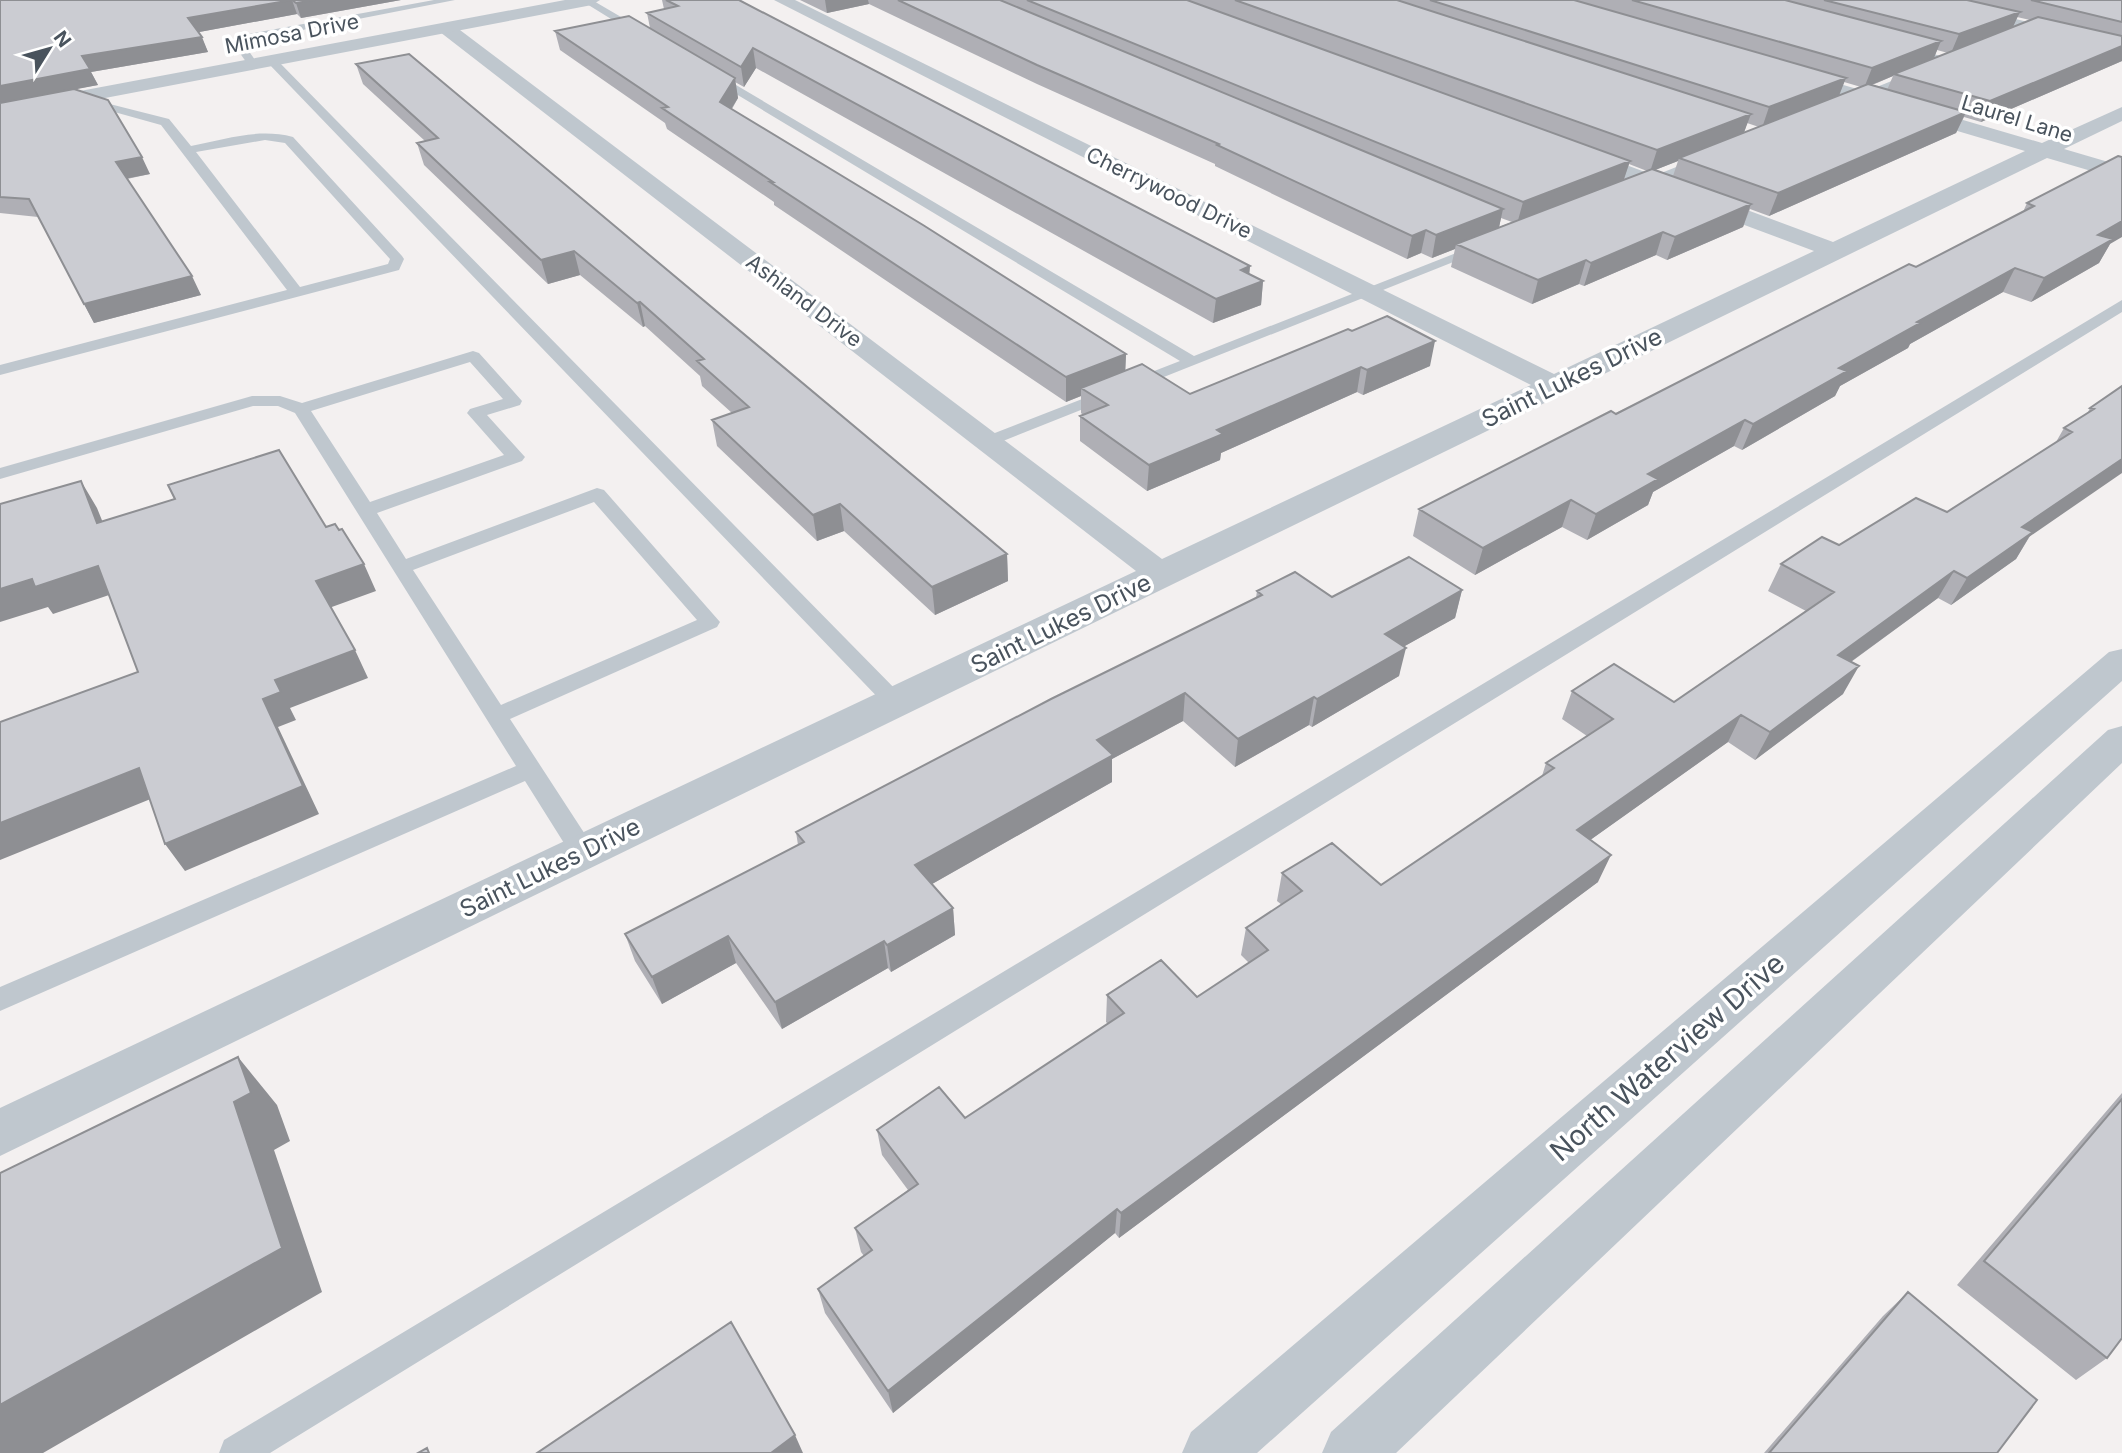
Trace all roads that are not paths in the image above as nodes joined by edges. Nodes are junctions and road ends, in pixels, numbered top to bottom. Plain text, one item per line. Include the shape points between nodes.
1 (450, 0) edge
2 (782, 0) edge
3 (1917, 0) edge
4 (590, 1) edge
5 (446, 28) junction
6 (658, 43) edge
7 (1899, 46) edge
8 (2122, 50) edge
9 (272, 61) junction
10 (253, 64) junction
11 (694, 65) edge
12 (1772, 70) edge
13 (77, 97) junction
14 (1863, 97) junction
15 (1838, 107) edge
16 (0, 112) edge
17 (2122, 113) edge
18 (1558, 148) edge
19 (189, 150) junction
20 (2045, 151) junction
21 (1713, 156) edge
22 (2122, 173) edge
23 (1648, 181) junction
24 (1622, 192) edge
25 (1494, 243) edge
26 (1836, 251) junction
27 (296, 292) junction
28 (1370, 293) junction
29 (2122, 305) edge
30 (1193, 362) junction
31 (0, 370) edge
32 (1556, 386) junction
33 (302, 409) junction
34 (988, 442) junction
35 (0, 474) edge
36 (366, 510) junction
37 (402, 567) junction
38 (1163, 575) junction
39 (2122, 661) edge
40 (896, 703) junction
41 (497, 716) junction
42 (2122, 740) edge
43 (530, 769) junction
44 (583, 852) junction
45 (0, 999) edge
46 (0, 1133) edge
47 (237, 1453) edge
48 (1213, 1453) edge
49 (1352, 1453) edge

1 - 10 lane via 237,42
2 - 28 street, Cherrywood Drive
3 - 8 street via 2027,31
4 - 5 street, Mimosa Drive
4 - 6 lane
5 - 9 street, Mimosa Drive
5 - 34 street, Ashland Drive
7 - 14 lane via 1957,58
9 - 10 street, Mimosa Drive
9 - 40 lane
10 - 13 street, Mimosa Drive
11 - 30 lane
12 - 14 street, Laurel Lane
13 - 16 street, Mimosa Drive
13 - 19 lane via 165,122
14 - 15 lane
14 - 20 street, Laurel Lane
17 - 20 street, Saint Lukes Drive
18 - 23 street
19 - 27 lane
19 - 27 lane via 278,135 289,140 397,259 394,267
20 - 22 street, Laurel Lane
20 - 26 street, Saint Lukes Drive
21 - 23 lane
23 - 24 lane
23 - 26 street
25 - 28 lane
26 - 32 street, Saint Lukes Drive
27 - 31 lane
28 - 30 lane
28 - 32 street, Cherrywood Drive
29 - 47 lane
30 - 34 lane
32 - 38 street, Saint Lukes Drive
33 - 35 lane via 280,401 252,401
33 - 36 lane
33 - 36 lane via 473,356 514,401 476,413 516,457
34 - 38 street, Ashland Drive
36 - 37 lane
37 - 41 lane
37 - 41 lane via 597,494 710,622
38 - 40 street, Saint Lukes Drive
39 - 48 street, North Waterview Drive
40 - 44 street, Saint Lukes Drive
41 - 43 lane
42 - 49 street
43 - 44 lane
43 - 45 lane
44 - 46 street, Saint Lukes Drive

